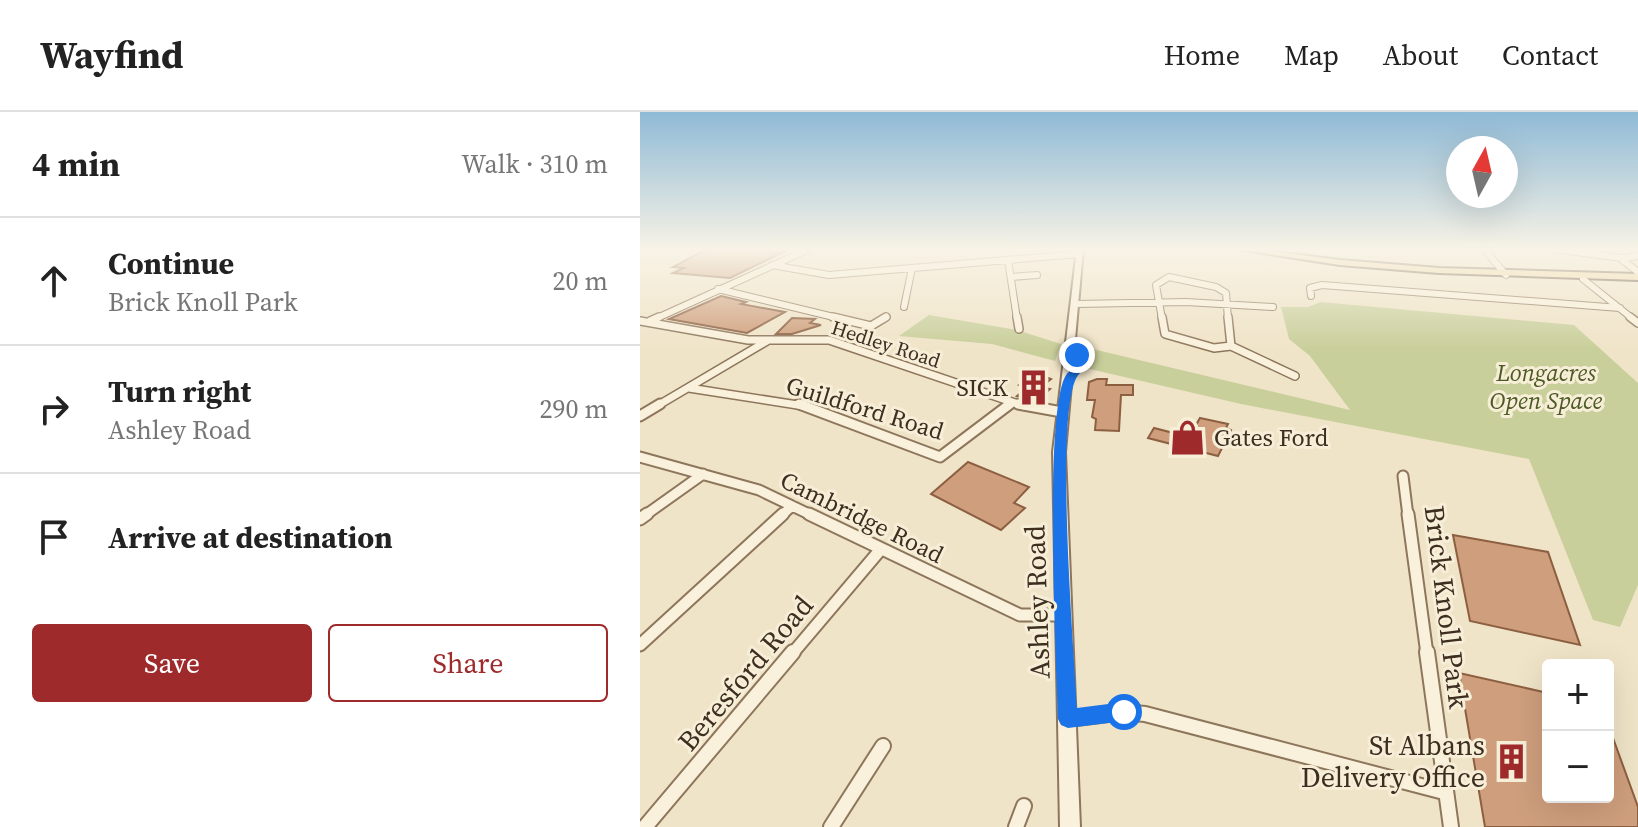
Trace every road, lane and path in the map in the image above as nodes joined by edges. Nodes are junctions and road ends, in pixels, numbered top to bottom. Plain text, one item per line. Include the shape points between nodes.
1 (733, 282) edge
2 (909, 282) edge
3 (1011, 282) edge
4 (1077, 282) edge
5 (1158, 282) edge
6 (1191, 282) edge
7 (1587, 282) edge
8 (718, 289) junction
9 (1311, 296) dead end
10 (1159, 302) junction
11 (1075, 304) junction
12 (1228, 304) junction
13 (904, 307) dead end
14 (1273, 307) dead end
15 (1620, 308) junction
16 (886, 317) dead end
17 (643, 323) edge
18 (1638, 323) edge
19 (1019, 329) dead end
20 (767, 341) junction
21 (1231, 346) junction
22 (1295, 376) dead end
23 (689, 388) junction
24 (1011, 403) junction
25 (1062, 412) junction
26 (640, 416) edge
27 (640, 457) edge
28 (703, 474) junction
29 (1403, 476) dead end
30 (792, 506) junction
31 (640, 519) edge
32 (881, 549) junction
33 (1064, 615) junction
34 (640, 645) edge
35 (1068, 719) junction
36 (883, 746) dead end
37 (1444, 792) junction
38 (1024, 806) dead end
39 (645, 827) edge
40 (831, 827) edge
41 (1016, 827) edge
42 (1070, 827) edge
43 (1451, 827) edge

1 - 8 street
2 - 13 street
3 - 19 street
4 - 11 street, Ashley Road
5 - 10 street
6 - 12 street via 1223,290
7 - 15 street
8 - 16 street via 871,326
8 - 17 street
9 - 15 street via 1310,288 1322,285
10 - 11 street
10 - 12 street
10 - 21 street via 1170,338 1214,348
11 - 25 street, Ashley Road via 1073,340 1078,345
12 - 14 street
12 - 21 street
15 - 18 street
17 - 20 street, Hedley Road
20 - 23 street
20 - 24 street, Hedley Road via 829,340
21 - 22 street
23 - 24 street, Guildford Road via 803,405 940,457
23 - 26 street
24 - 25 street, Hedley Road
25 - 33 street, Ashley Road via 1058,483
27 - 28 street, Cambridge Road
28 - 30 street, Cambridge Road
28 - 31 street
29 - 37 street, Brick Knoll Park
30 - 32 street, Cambridge Road
30 - 34 street
32 - 33 street, Cambridge Road via 1020,615
32 - 39 street, Beresford Road
33 - 35 street, Ashley Road
35 - 37 street via 1145,714
35 - 42 street, Ashley Road
36 - 40 street
37 - 43 street, Brick Knoll Park
38 - 41 street

